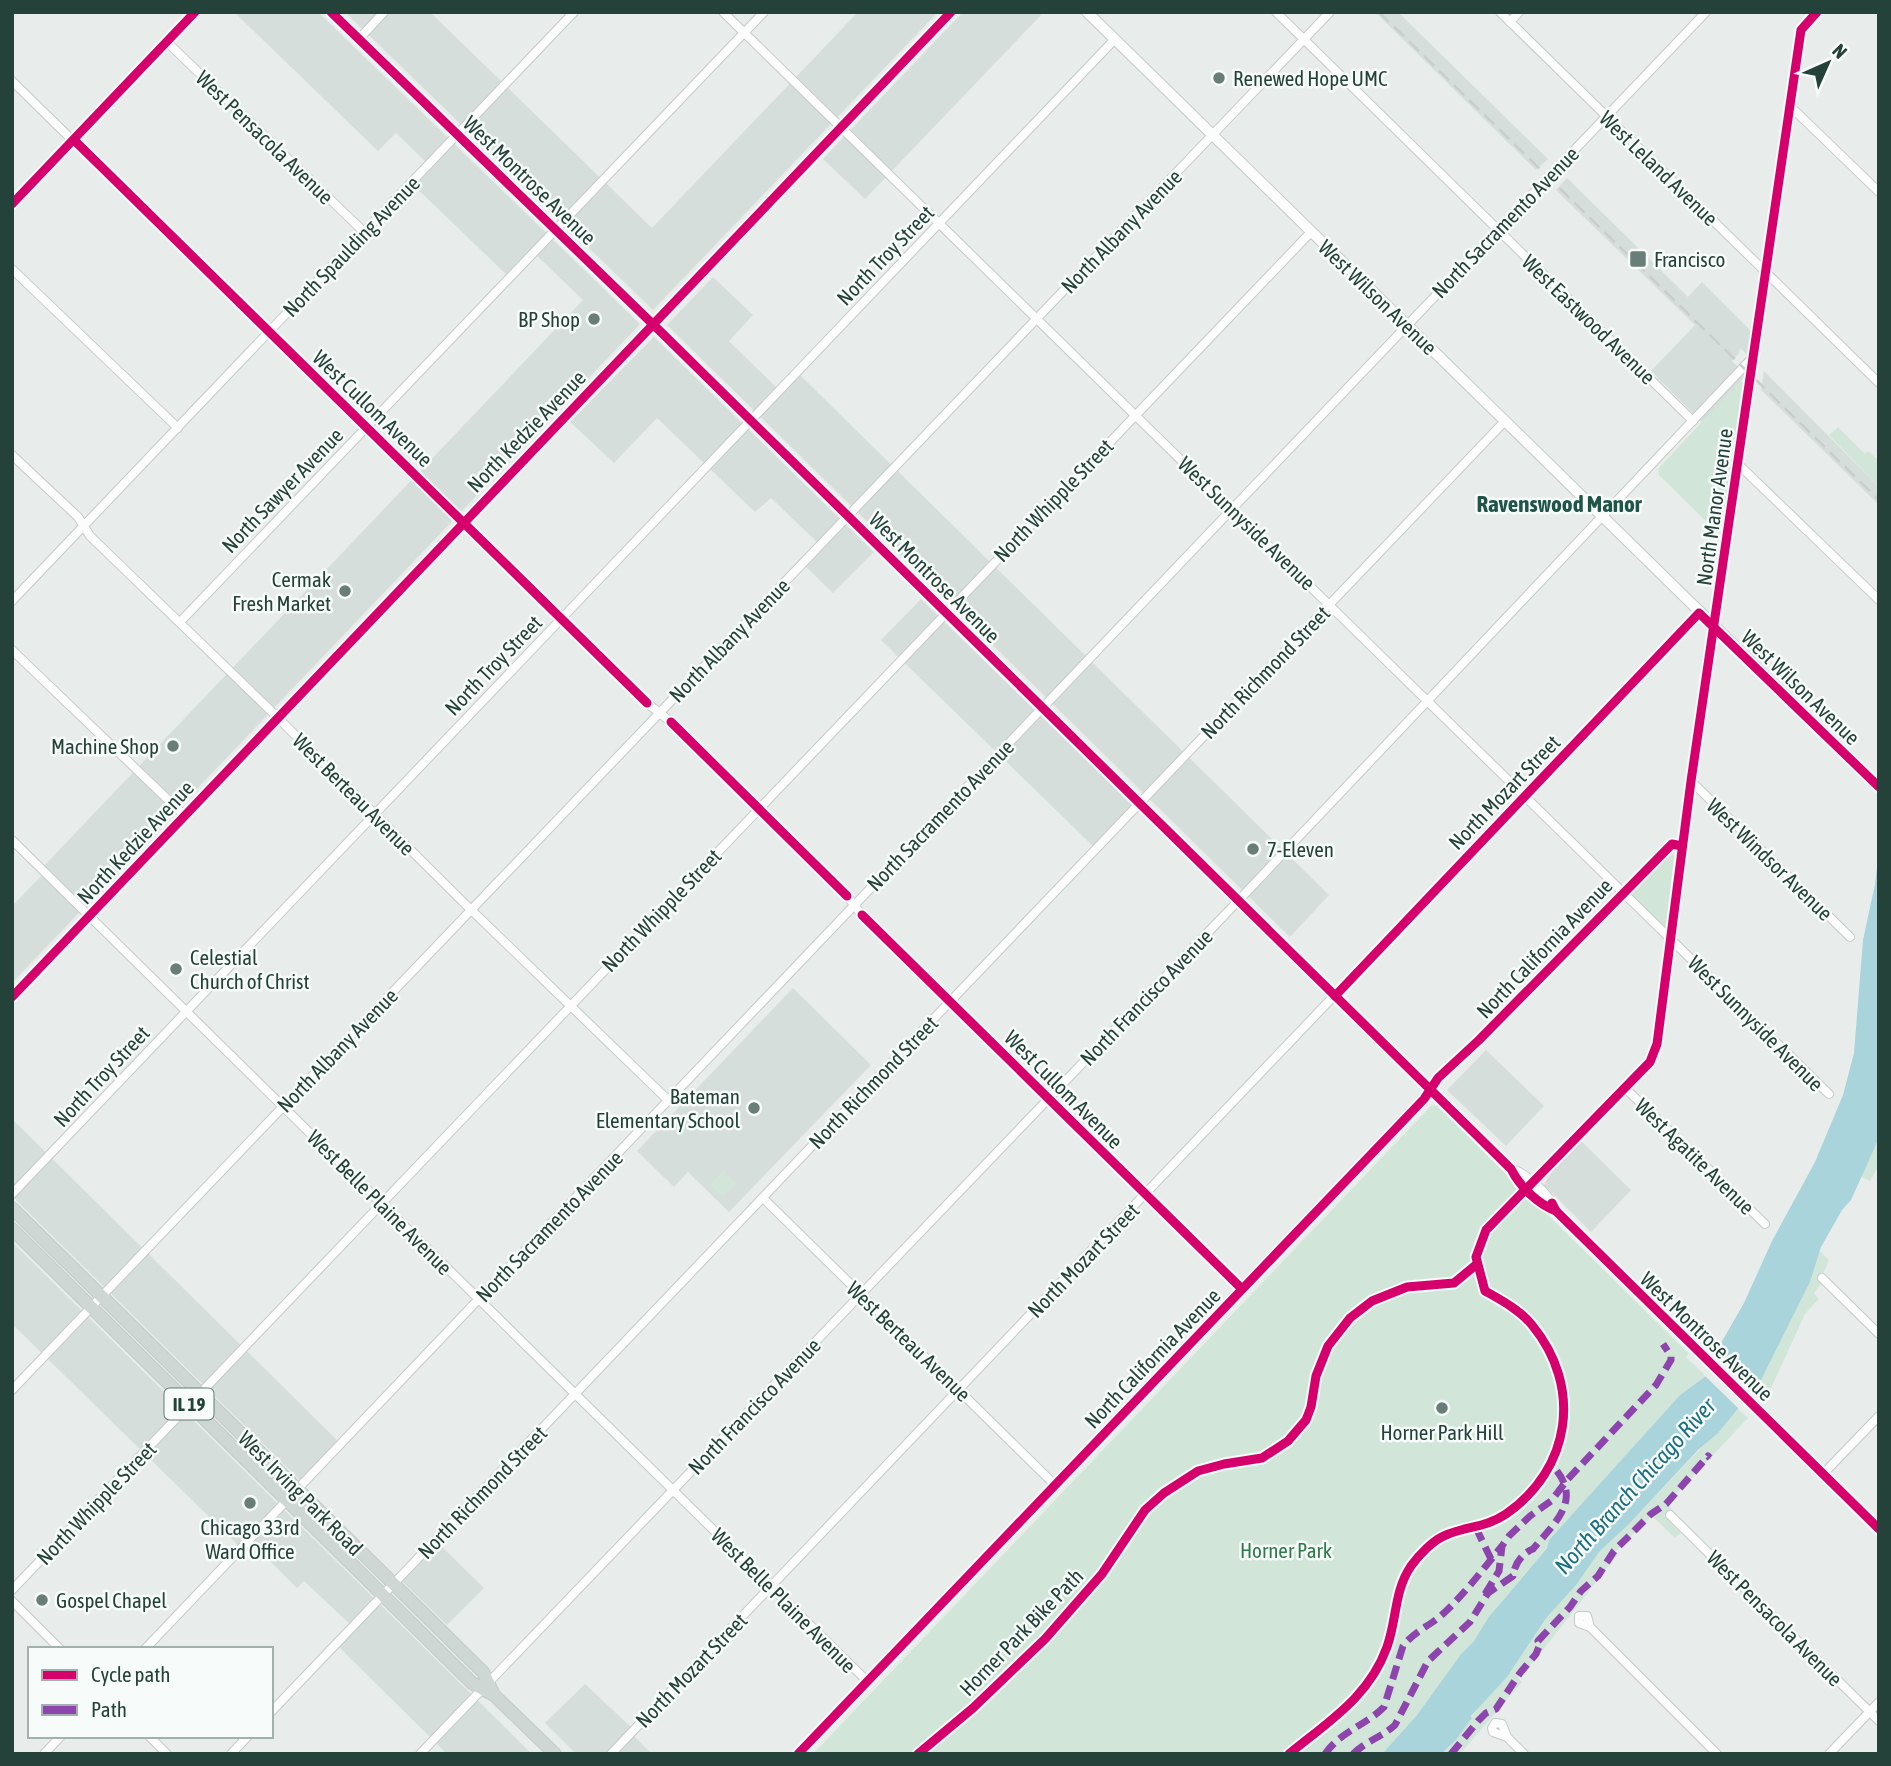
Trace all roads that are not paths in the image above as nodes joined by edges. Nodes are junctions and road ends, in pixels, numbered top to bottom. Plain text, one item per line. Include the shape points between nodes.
1 (195, 12) edge
2 (331, 12) edge
3 (384, 12) edge
4 (574, 12) edge
5 (723, 12) edge
6 (764, 12) edge
7 (951, 12) edge
8 (1087, 12) edge
9 (1276, 12) edge
10 (1330, 12) edge
11 (1500, 12) edge
12 (1519, 12) edge
13 (1706, 12) edge
14 (1817, 12) edge
15 (1510, 22) junction
16 (744, 33) junction
17 (359, 38) junction
18 (1115, 39) junction
19 (1304, 40) junction
20 (167, 42) junction
21 (12, 80) edge
22 (1790, 106) junction
23 (1607, 117) junction
24 (841, 127) junction
25 (458, 135) junction
26 (1212, 135) junction
27 (74, 140) junction
28 (1879, 192) edge
29 (12, 204) edge
30 (940, 223) junction
31 (556, 230) junction
32 (1498, 230) junction
33 (364, 232) junction
34 (1311, 232) junction
35 (12, 269) edge
36 (1766, 272) junction
37 (1037, 318) junction
38 (653, 324) junction
39 (1406, 326) junction
40 (270, 331) junction
41 (1753, 357) junction
42 (1879, 383) edge
43 (1135, 414) junction
44 (751, 420) junction
45 (1693, 421) junction
46 (1504, 422) junction
47 (367, 427) junction
48 (178, 428) junction
49 (12, 455) edge
50 (1738, 464) junction
51 (1232, 509) junction
52 (848, 516) junction
53 (1601, 517) junction
54 (464, 522) junction
55 (83, 526) junction
56 (1879, 600) edge
57 (12, 601) edge
58 (1329, 604) junction
59 (946, 612) junction
60 (1699, 613) junction
61 (562, 618) junction
62 (180, 622) junction
63 (1714, 628) junction
64 (12, 650) edge
65 (1428, 701) junction
66 (1043, 708) junction
67 (660, 713) junction
68 (278, 718) junction
69 (1691, 781) junction
70 (1879, 787) edge
71 (1525, 796) junction
72 (1140, 803) junction
73 (758, 809) junction
74 (374, 814) junction
75 (184, 815) junction
76 (12, 840) edge
77 (1682, 846) junction
78 (1623, 892) junction
79 (1238, 901) junction
80 (854, 905) junction
81 (472, 909) junction
82 (90, 915) junction
83 (1850, 937) dead end
84 (1671, 939) junction
85 (1335, 996) junction
86 (12, 997) edge
87 (950, 1002) junction
88 (571, 1005) junction
89 (187, 1011) junction
90 (1625, 1087) junction
91 (1431, 1091) junction
92 (1829, 1094) dead end
93 (1048, 1099) junction
94 (668, 1100) junction
95 (284, 1106) junction
96 (1511, 1169) junction
97 (1534, 1180) junction
98 (12, 1194) edge
99 (1146, 1194) junction
100 (762, 1198) junction
101 (382, 1203) junction
102 (12, 1208) edge
103 (1556, 1211) junction
104 (1765, 1224) dead end
105 (12, 1229) edge
106 (1822, 1278) dead end
107 (1242, 1289) junction
108 (861, 1294) junction
109 (102, 1296) junction
110 (479, 1299) junction
111 (92, 1307) junction
112 (1879, 1334) edge
113 (12, 1390) edge
114 (958, 1390) junction
115 (200, 1393) junction
116 (575, 1394) junction
117 (190, 1405) junction
118 (1879, 1416) edge
119 (1823, 1474) junction
120 (1055, 1485) junction
121 (297, 1490) junction
122 (673, 1490) junction
123 (287, 1500) junction
124 (1670, 1515) dead end
125 (1879, 1529) edge
126 (393, 1584) junction
127 (771, 1587) junction
128 (12, 1590) edge
129 (383, 1595) junction
130 (12, 1601) edge
131 (1590, 1627) dead end
132 (58, 1647) edge
133 (147, 1647) edge
134 (867, 1681) junction
135 (485, 1685) junction
136 (1879, 1702) edge
137 (273, 1710) edge
138 (1869, 1712) junction
139 (1879, 1721) edge
140 (1507, 1737) dead end
141 (59, 1738) edge
142 (151, 1738) edge
143 (246, 1738) edge
144 (44, 1754) edge
145 (167, 1754) edge
146 (231, 1754) edge
147 (420, 1754) edge
148 (555, 1754) edge
149 (611, 1754) edge
150 (798, 1754) edge
151 (1524, 1754) edge
152 (1717, 1754) edge
153 (1829, 1754) edge

1 - 20 main road
2 - 17 main road, West Montrose Avenue
3 - 17 street
4 - 25 street, North Spaulding Avenue
5 - 16 street, West Sunnyside Avenue
6 - 16 street, North Sawyer Avenue
7 - 24 main road, North Kedzie Avenue
8 - 18 main road, West Wilson Avenue
9 - 19 street, West Eastwood Avenue
10 - 19 street, North Albany Avenue
11 - 15 street, West Leland Avenue
12 - 15 street
13 - 23 street, North Sacramento Avenue
14 - 22 street, North Manor Avenue via 1801,30
15 - 23 street, West Leland Avenue
16 - 24 street, West Sunnyside Avenue
16 - 31 street, North Sawyer Avenue
17 - 25 main road, West Montrose Avenue
18 - 26 main road, West Wilson Avenue
18 - 30 street, North Troy Street
19 - 26 street, North Albany Avenue
19 - 32 street, West Eastwood Avenue
20 - 27 main road
20 - 33 street, West Pensacola Avenue
21 - 27 street, West Cullom Avenue
22 - 28 street
22 - 36 street, North Manor Avenue
23 - 32 street, North Sacramento Avenue
23 - 36 street, West Leland Avenue
24 - 30 street, West Sunnyside Avenue
24 - 38 main road, North Kedzie Avenue
25 - 31 main road, West Montrose Avenue
25 - 33 street, North Spaulding Avenue
26 - 34 main road, West Wilson Avenue
26 - 37 street, North Albany Avenue
27 - 29 main road
27 - 40 street, West Cullom Avenue
30 - 37 street, West Sunnyside Avenue
30 - 44 street, North Troy Street
31 - 38 main road, West Montrose Avenue
31 - 47 street, North Sawyer Avenue
32 - 39 street, North Sacramento Avenue
32 - 45 street, West Eastwood Avenue
33 - 40 street, North Spaulding Avenue
34 - 39 main road, West Wilson Avenue
34 - 43 street, North Whipple Street
35 - 48 street
36 - 41 street, North Manor Avenue
36 - 42 street, West Leland Avenue
37 - 43 street, West Sunnyside Avenue
37 - 52 street, North Albany Avenue
38 - 44 main road, West Montrose Avenue
38 - 54 main road, North Kedzie Avenue
39 - 46 main road, West Wilson Avenue
39 - 51 street, North Sacramento Avenue
40 - 47 street, West Cullom Avenue
40 - 48 street, North Spaulding Avenue
41 - 45 street, North Francisco Avenue
41 - 50 street, North Manor Avenue
43 - 51 street, West Sunnyside Avenue
43 - 59 street, North Whipple Street
44 - 52 main road, West Montrose Avenue
44 - 61 street, North Troy Street
45 - 53 street, North Francisco Avenue
46 - 53 main road, West Wilson Avenue
46 - 58 street, North Richmond Street
47 - 54 street, West Cullom Avenue
47 - 62 street, North Sawyer Avenue
48 - 55 street, North Spaulding Avenue
49 - 55 street, West Berteau Avenue
50 - 56 street
50 - 63 street, North Manor Avenue
51 - 58 street, West Sunnyside Avenue
51 - 66 street, North Sacramento Avenue
52 - 59 main road, West Montrose Avenue
52 - 67 street, North Albany Avenue
53 - 60 main road, West Wilson Avenue
53 - 65 street, North Francisco Avenue
54 - 61 street, West Cullom Avenue
54 - 68 main road, North Kedzie Avenue
55 - 57 street, North Spaulding Avenue
55 - 62 street, West Berteau Avenue
58 - 65 street, West Sunnyside Avenue
58 - 72 street, North Richmond Street
59 - 66 main road, West Montrose Avenue
59 - 73 street, North Whipple Street
60 - 63 main road, West Wilson Avenue
60 - 71 street, North Mozart Street
61 - 67 street, West Cullom Avenue
61 - 74 street, North Troy Street
62 - 68 street, West Berteau Avenue
63 - 69 street, North Manor Avenue
63 - 70 main road, West Wilson Avenue
64 - 75 street
65 - 71 street, West Sunnyside Avenue
65 - 79 street, North Francisco Avenue
66 - 72 main road, West Montrose Avenue
66 - 80 street, North Sacramento Avenue
67 - 73 street, West Cullom Avenue
67 - 81 street, North Albany Avenue
68 - 74 street, West Berteau Avenue
68 - 75 main road, North Kedzie Avenue
69 - 77 street, North Manor Avenue
69 - 83 street, West Windsor Avenue
71 - 78 street, West Sunnyside Avenue
71 - 85 street, North Mozart Street
72 - 79 main road, West Montrose Avenue
72 - 87 street, North Richmond Street
73 - 80 street, West Cullom Avenue
73 - 88 street, North Whipple Street
74 - 81 street, West Berteau Avenue
74 - 89 street, North Troy Street
75 - 82 main road, North Kedzie Avenue
76 - 82 street, West Belle Plaine Avenue
77 - 78 street, North California Avenue via 1672,844
77 - 84 street, North Manor Avenue
78 - 84 street, West Sunnyside Avenue
78 - 91 street, North California Avenue
79 - 85 main road, West Montrose Avenue
79 - 93 street, North Francisco Avenue
80 - 87 street, West Cullom Avenue
80 - 94 street, North Sacramento Avenue
81 - 88 street, West Berteau Avenue
81 - 95 street, North Albany Avenue
82 - 86 main road, North Kedzie Avenue
82 - 89 street, West Belle Plaine Avenue
84 - 90 street, North Manor Avenue via 1657,1044 1650,1062
84 - 92 street, West Sunnyside Avenue
85 - 91 main road, West Montrose Avenue
85 - 99 street, North Mozart Street
87 - 93 street, West Cullom Avenue
87 - 100 street, North Richmond Street
88 - 94 street, West Berteau Avenue
88 - 101 street, North Whipple Street
89 - 95 street, West Belle Plaine Avenue
89 - 98 street, North Troy Street
90 - 97 street, North Manor Avenue
90 - 104 street, West Agatite Avenue
91 - 96 main road, West Montrose Avenue
91 - 107 main road, North California Avenue
93 - 99 street, West Cullom Avenue
93 - 108 street, North Francisco Avenue
94 - 110 street, North Sacramento Avenue
95 - 101 street, West Belle Plaine Avenue
95 - 109 street, North Albany Avenue
96 - 97 main road, West Montrose Avenue
96 - 103 main road, West Montrose Avenue via 1544,1206
97 - 103 main road, West Montrose Avenue
99 - 107 street, West Cullom Avenue
99 - 114 street, North Mozart Street
100 - 108 street, West Berteau Avenue
100 - 116 street, North Richmond Street
101 - 110 street, West Belle Plaine Avenue
101 - 115 street, North Whipple Street
102 - 109 main road, West Irving Park Road / IL 19
103 - 119 main road, West Montrose Avenue
105 - 111 main road, West Irving Park Road / IL 19
106 - 112 street
107 - 120 main road, North California Avenue
108 - 114 street, West Berteau Avenue
108 - 122 street, North Francisco Avenue
109 - 111 street, North Albany Avenue
109 - 115 main road, West Irving Park Road / IL 19
110 - 116 street, West Belle Plaine Avenue
110 - 121 street, North Sacramento Avenue
111 - 113 street, North Albany Avenue
111 - 117 main road, West Irving Park Road / IL 19
114 - 120 street, West Berteau Avenue
114 - 127 street, North Mozart Street
115 - 117 street, North Whipple Street
115 - 121 main road, West Irving Park Road / IL 19
116 - 122 street, West Belle Plaine Avenue
116 - 126 street, North Richmond Street
117 - 123 main road, West Irving Park Road / IL 19
117 - 128 street, North Whipple Street
118 - 119 street
119 - 125 main road, West Montrose Avenue
120 - 134 main road, North California Avenue
121 - 123 street, North Sacramento Avenue
121 - 126 main road, West Irving Park Road / IL 19
122 - 127 street, West Belle Plaine Avenue
122 - 135 street, North Francisco Avenue
123 - 129 main road, West Irving Park Road / IL 19
123 - 133 street, North Sacramento Avenue
124 - 138 street, West Pensacola Avenue
126 - 129 street, North Richmond Street
126 - 135 main road, West Irving Park Road / IL 19 via 483,1672
127 - 134 street, West Belle Plaine Avenue
127 - 149 street, North Mozart Street
129 - 135 main road, West Irving Park Road / IL 19 via 472,1683
129 - 137 street, North Richmond Street
130 - 132 street
131 - 152 street
134 - 150 main road, North California Avenue
135 - 147 street, North Francisco Avenue
135 - 148 main road, West Irving Park Road / IL 19
136 - 138 street
138 - 139 street, West Pensacola Avenue
138 - 153 street
140 - 151 street
141 - 144 street
142 - 145 street
143 - 146 street

